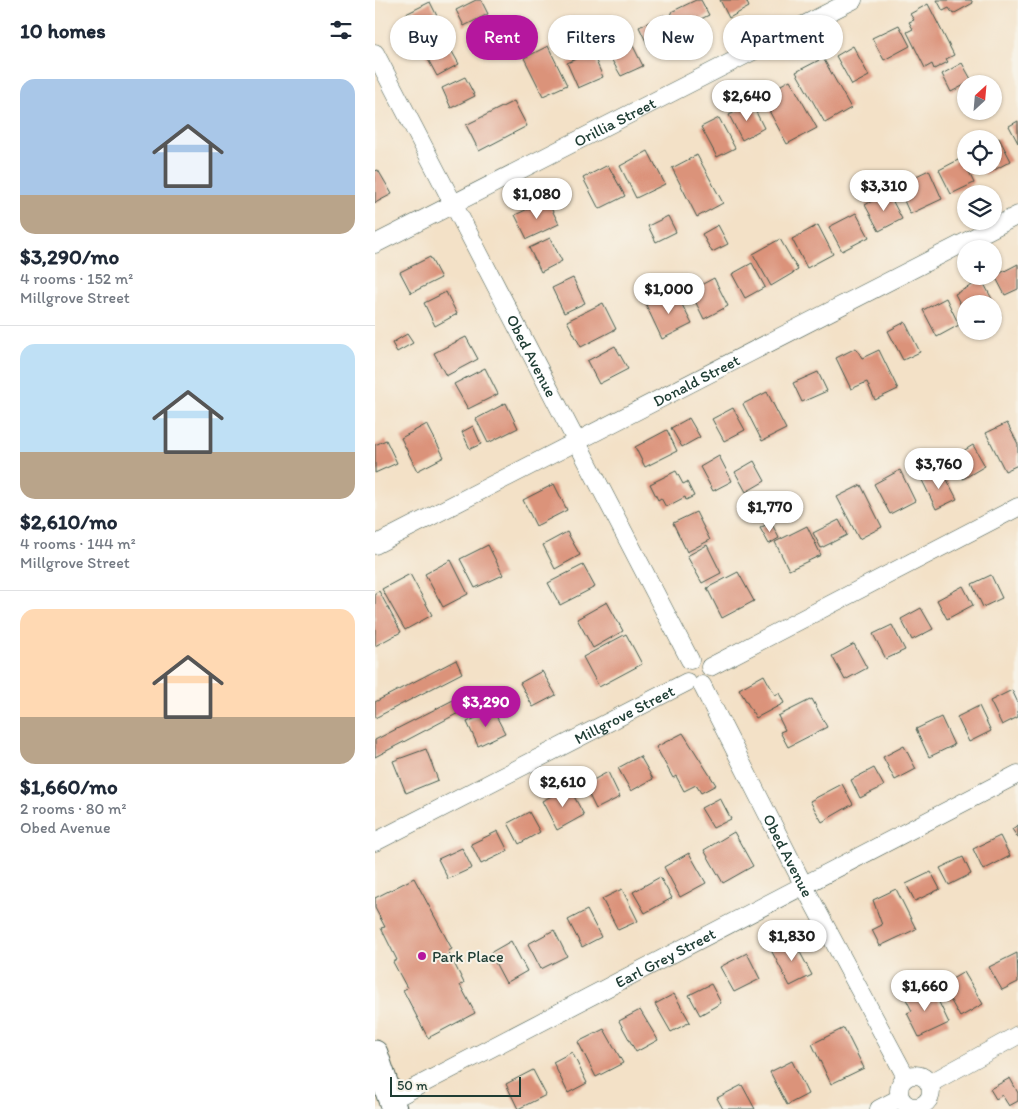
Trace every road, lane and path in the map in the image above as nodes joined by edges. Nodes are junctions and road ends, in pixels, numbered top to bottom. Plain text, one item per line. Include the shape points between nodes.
1 (853, 0) edge
2 (375, 53) edge
3 (453, 203) junction
4 (1018, 215) edge
5 (375, 244) edge
6 (576, 441) junction
7 (1018, 507) edge
8 (375, 545) edge
9 (690, 660) junction
10 (709, 667) junction
11 (694, 683) junction
12 (1018, 774) edge
13 (375, 842) edge
14 (804, 886) junction
15 (1018, 1035) edge
16 (375, 1054) edge
17 (906, 1077) junction
18 (929, 1084) junction
19 (900, 1098) junction
20 (393, 1105) edge
21 (922, 1107) edge
22 (879, 1109) edge

1 - 3 street, Orillia Street
2 - 3 street, Obed Avenue
3 - 5 street, Orillia Street
3 - 6 street, Obed Avenue
4 - 6 street, Donald Street
6 - 8 street, Donald Street
6 - 9 street, Obed Avenue
7 - 10 street
9 - 10 street via 703,660
9 - 11 street via 683,670
10 - 11 street via 709,679
11 - 13 street, Millgrove Street
11 - 14 street, Obed Avenue
12 - 14 street, Earl Grey Street
14 - 17 street, Obed Avenue
14 - 20 street, Earl Grey Street
15 - 18 street
16 - 20 main road
17 - 18 street via 917,1074
17 - 19 street via 898,1089
18 - 21 street via 929,1098
19 - 21 street via 907,1105
19 - 22 street

